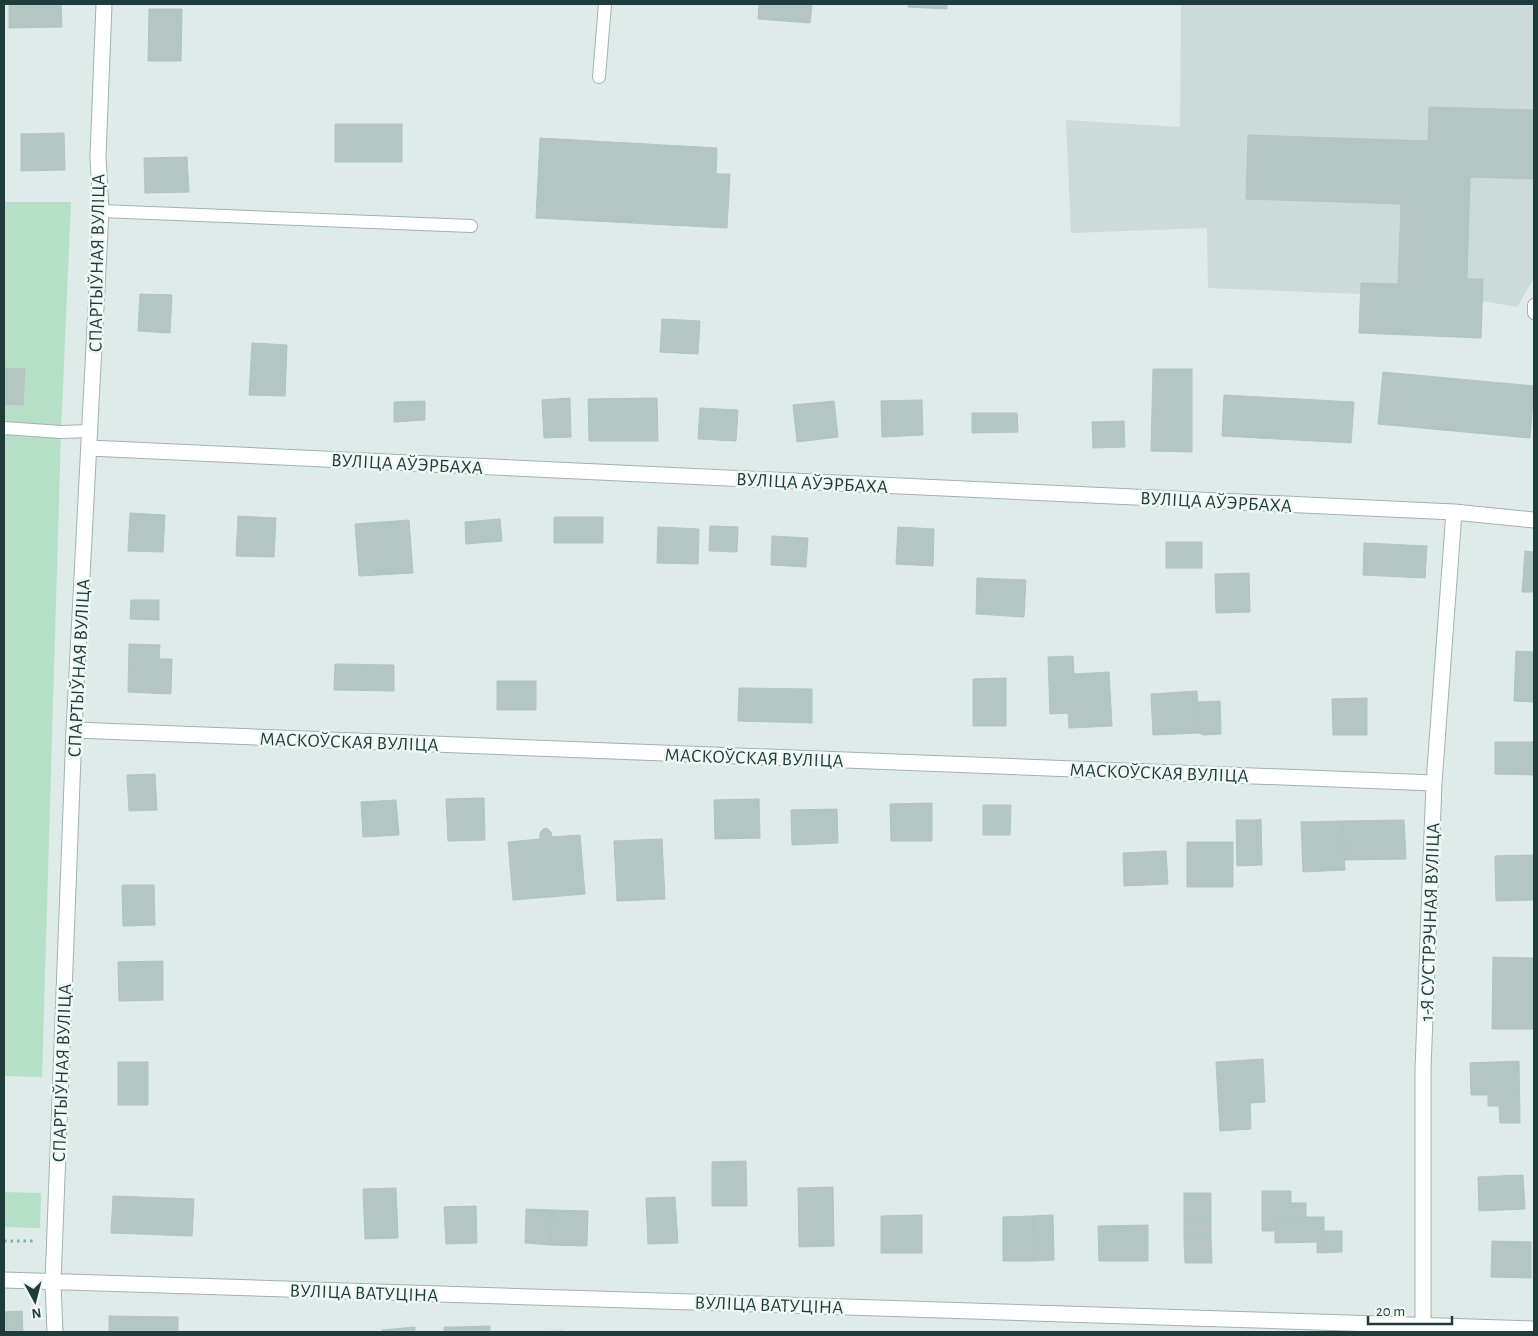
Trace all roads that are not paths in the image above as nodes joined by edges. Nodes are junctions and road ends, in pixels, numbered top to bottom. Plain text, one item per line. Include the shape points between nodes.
1 (104, 4) edge
2 (605, 4) edge
3 (599, 77) dead end
4 (101, 211) junction
5 (471, 226) dead end
6 (1534, 305) edge
7 (1534, 313) edge
8 (4, 428) edge
9 (90, 431) junction
10 (89, 448) junction
11 (1454, 512) junction
12 (1534, 520) edge
13 (74, 730) junction
14 (1434, 783) junction
15 (4, 1280) edge
16 (53, 1283) junction
17 (1423, 1328) edge
18 (1534, 1329) edge
19 (55, 1332) edge

1 - 4 street, СПАРТЫЎНАЯ ВУЛІЦА via 98,157
2 - 3 lane
4 - 5 lane
4 - 9 street, СПАРТЫЎНАЯ ВУЛІЦА
6 - 7 lane
8 - 9 lane
9 - 10 street, СПАРТЫЎНАЯ ВУЛІЦА
10 - 11 street, ВУЛІЦА АЎЭРБАХА
10 - 13 street, СПАРТЫЎНАЯ ВУЛІЦА
11 - 12 street, ВУЛІЦА АЎЭРБАХА
11 - 14 street, 1-Я СУСТРЭЧНАЯ ВУЛІЦА
13 - 14 street, МАСКОЎСКАЯ ВУЛІЦА
13 - 16 street, СПАРТЫЎНАЯ ВУЛІЦА
14 - 17 street, 1-Я СУСТРЭЧНАЯ ВУЛІЦА via 1423,1069
15 - 16 street, ВУЛІЦА ВАТУЦІНА
16 - 17 street, ВУЛІЦА ВАТУЦІНА
16 - 19 street, СПАРТЫЎНАЯ ВУЛІЦА
17 - 18 street, ВУЛІЦА ВАТУЦІНА

